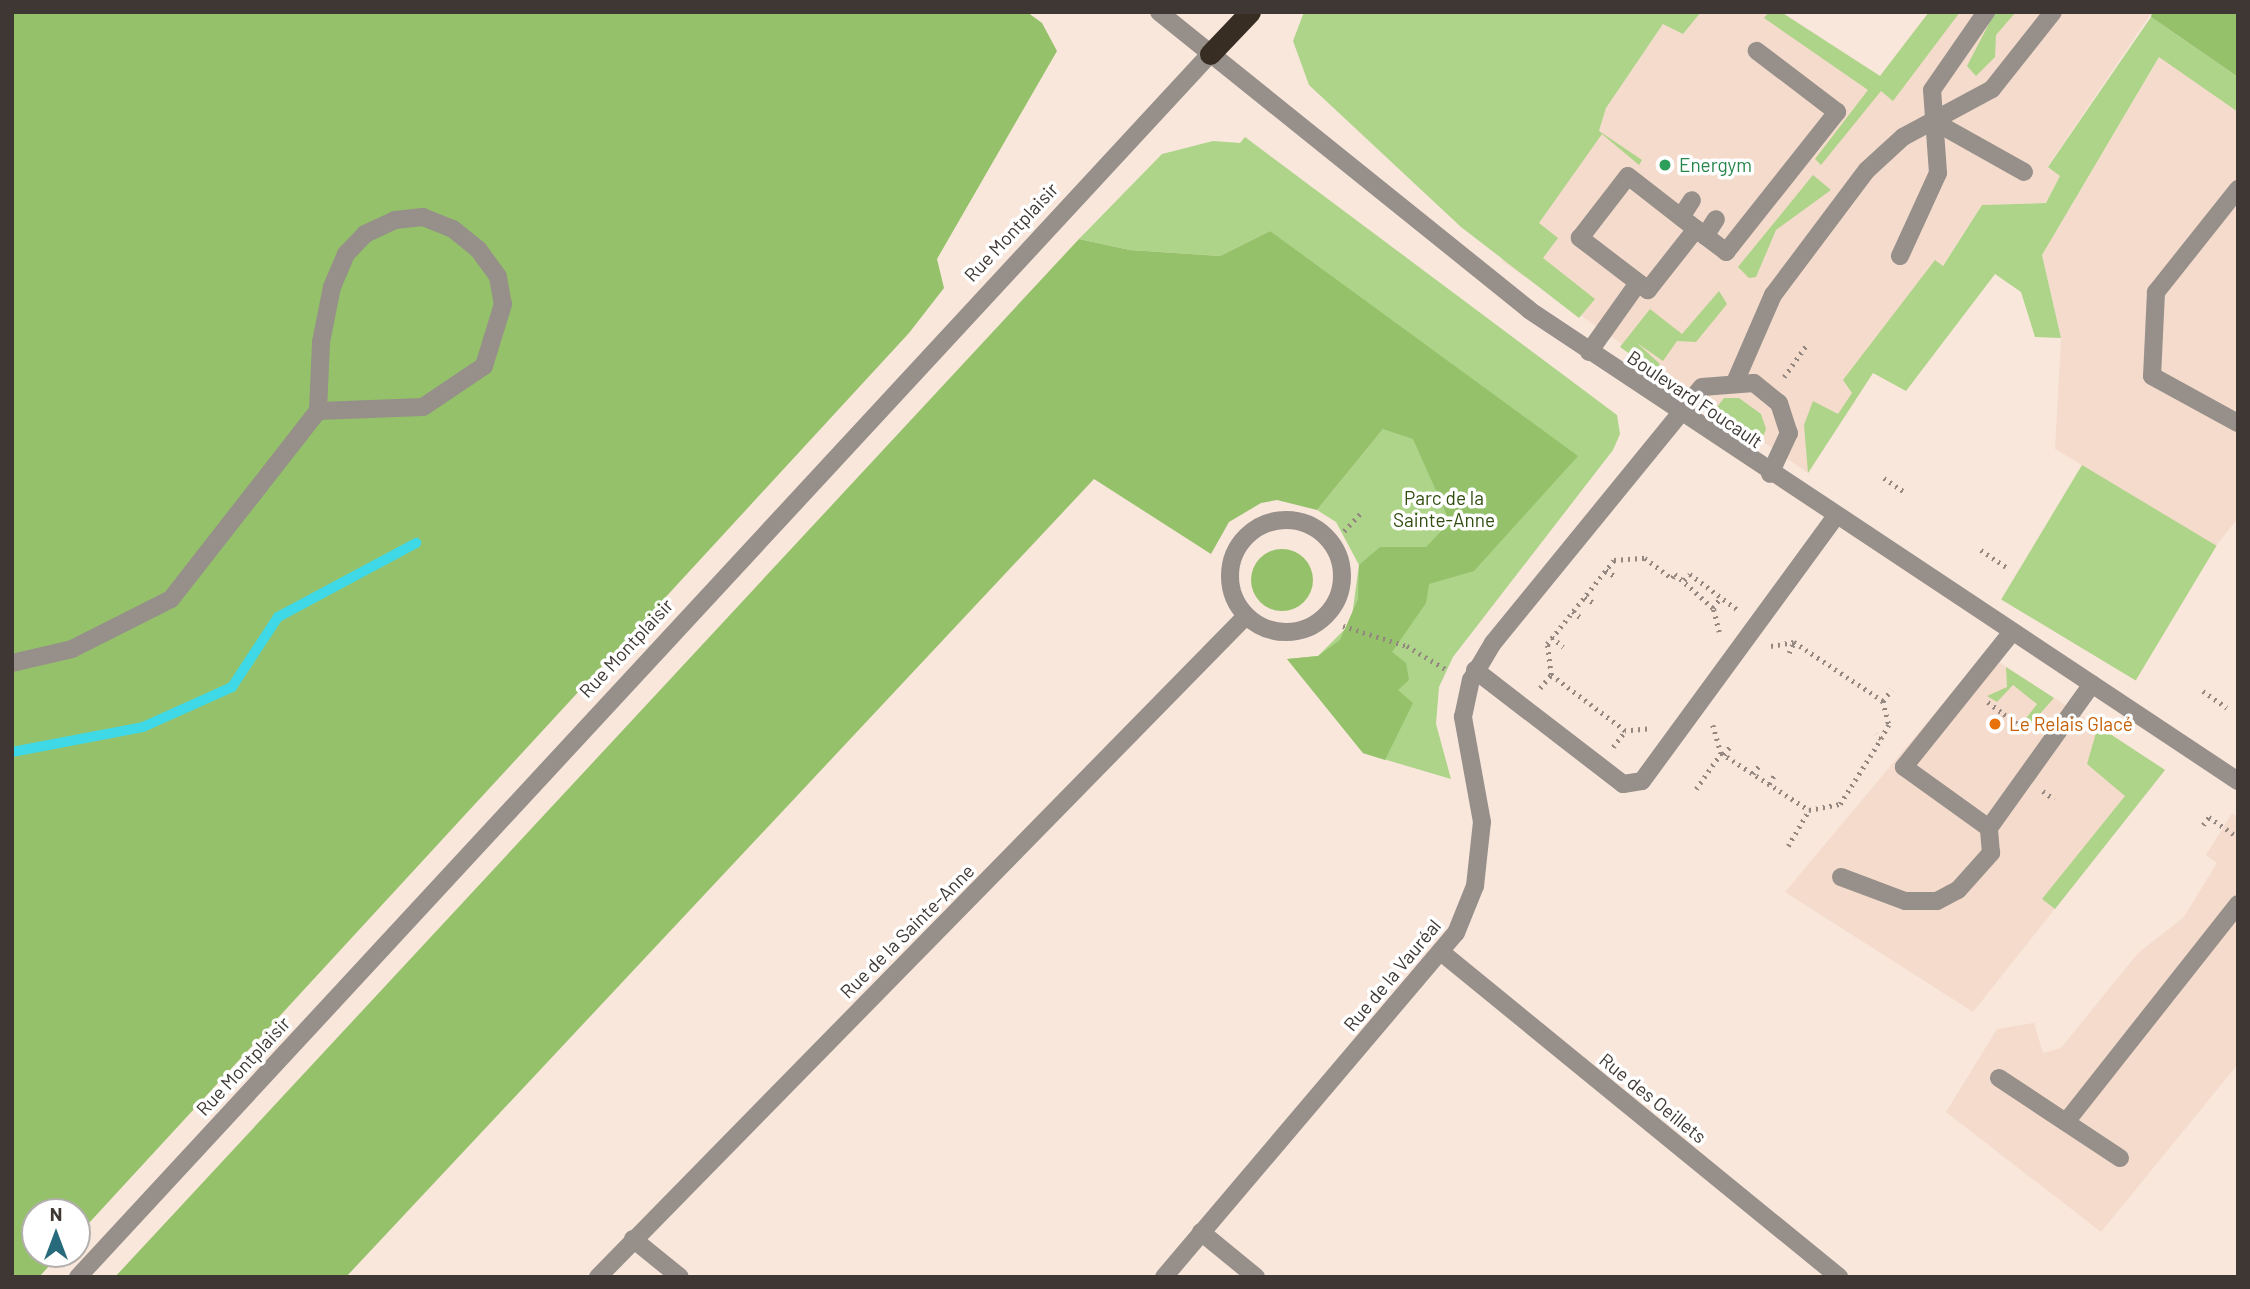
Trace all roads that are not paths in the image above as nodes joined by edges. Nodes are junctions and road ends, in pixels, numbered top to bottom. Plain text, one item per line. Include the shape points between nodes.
1 (1158, 12) edge
2 (1250, 12) edge
3 (1986, 12) edge
4 (2053, 12) edge
5 (1757, 51) dead end
6 (1210, 54) junction
7 (1935, 122) junction
8 (2024, 172) dead end
9 (2238, 189) edge
10 (1692, 200) dead end
11 (1681, 217) junction
12 (1716, 219) dead end
13 (1700, 232) junction
14 (1900, 256) dead end
15 (1638, 283) junction
16 (1588, 352) junction
17 (1736, 380) junction
18 (318, 411) junction
19 (1677, 414) junction
20 (2238, 423) edge
21 (1770, 474) junction
22 (1835, 517) junction
23 (1246, 616) junction
24 (2012, 632) junction
25 (12, 663) edge
26 (1475, 670) junction
27 (2092, 684) junction
28 (2238, 780) edge
29 (1989, 828) junction
30 (1841, 877) dead end
31 (2238, 904) edge
32 (1441, 952) junction
33 (1999, 1078) dead end
34 (2066, 1122) junction
35 (2120, 1158) dead end
36 (1201, 1232) junction
37 (633, 1239) junction
38 (78, 1277) edge
39 (598, 1277) edge
40 (680, 1277) edge
41 (1164, 1277) edge
42 (1256, 1277) edge
43 (1839, 1277) edge

1 - 6 street, Boulevard Foucault
2 - 6 highway
3 - 7 street via 1935,81
4 - 7 street via 1992,89
5 - 13 street via 1837,113 1726,253
6 - 16 street, Boulevard Foucault via 1412,220
6 - 38 street, Rue Montplaisir via 781,510
7 - 8 street
7 - 14 street via 1938,173
7 - 17 street via 1903,137 1867,170 1802,251 1757,324
9 - 20 street via 2156,292 2152,376
10 - 11 street
11 - 13 street
11 - 15 street via 1628,176 1580,238
12 - 13 street
13 - 15 street via 1648,290
15 - 16 street
16 - 19 street, Boulevard Foucault
17 - 19 street, Rue de la Vauréal via 1702,387
17 - 21 street via 1772,395 1788,433
18 - 18 street via 321,342 332,287 346,254 365,234 395,220 423,217 453,229 478,249 498,277 503,304 484,366 423,407
18 - 25 street via 171,599 72,649
19 - 21 street, Boulevard Foucault
19 - 26 street, Rue de la Vauréal
21 - 22 street, Boulevard Foucault
22 - 24 street, Boulevard Foucault
22 - 26 street via 1642,781 1623,784
23 - 23 street via 1230,583 1237,547 1265,523 1284,519 1320,530 1336,552 1342,579 1329,612 1315,624 1279,632
23 - 37 street, Rue de la Sainte-Anne
24 - 27 street, Boulevard Foucault
24 - 29 street via 1904,767
26 - 32 street, Rue de la Vauréal via 1463,738 1481,810 1480,853 1465,916
27 - 28 street, Boulevard Foucault
27 - 29 street
29 - 30 street via 1991,853 1958,890 1937,901 1905,901
31 - 34 street
32 - 36 street, Rue de la Vauréal
32 - 43 street, Rue des Oeillets
33 - 34 street
34 - 35 street
36 - 41 street, Rue de la Vauréal
36 - 42 street
37 - 39 street, Rue de la Sainte-Anne
37 - 40 street

